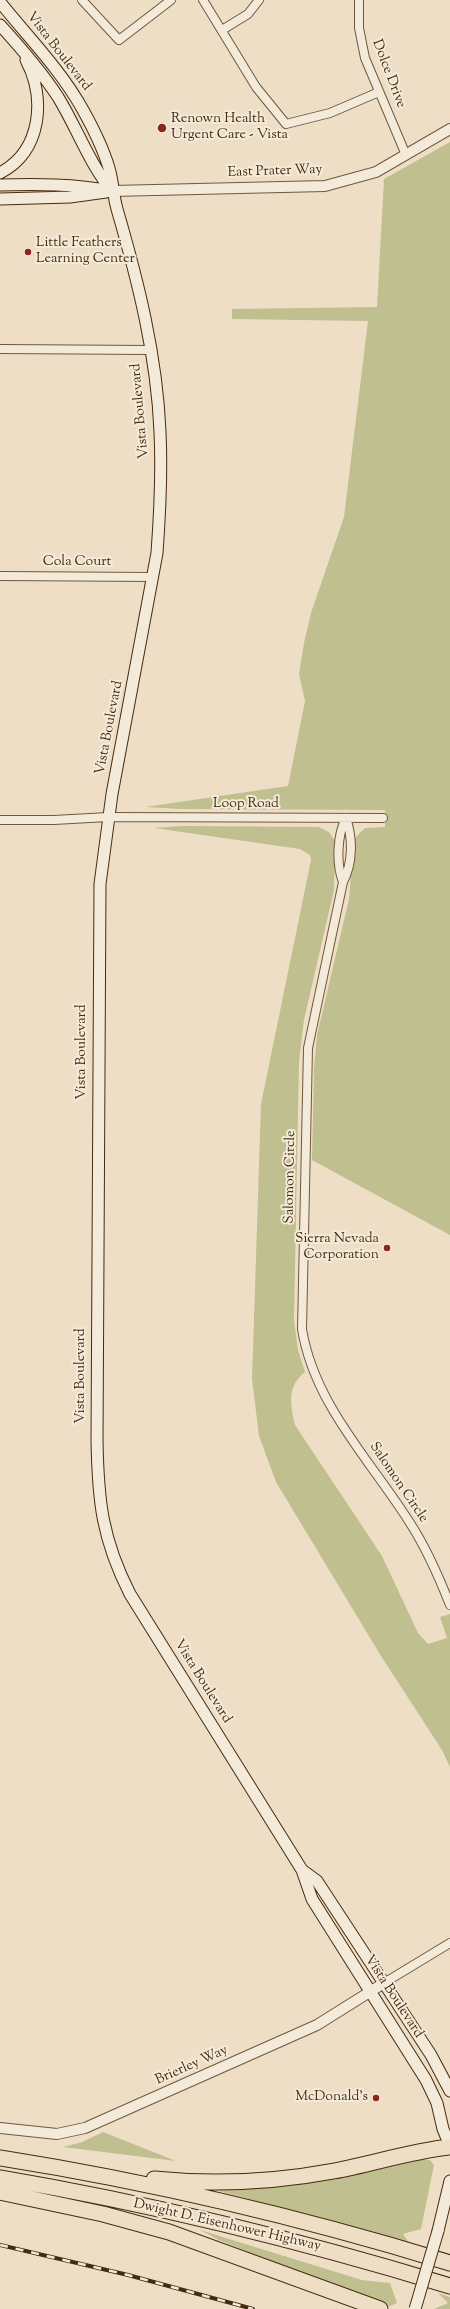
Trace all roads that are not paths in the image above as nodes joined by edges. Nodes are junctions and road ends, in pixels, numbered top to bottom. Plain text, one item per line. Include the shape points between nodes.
1 (82, 0) edge
2 (171, 0) edge
3 (203, 0) edge
4 (259, 0) edge
5 (359, 0) edge
6 (0, 2) edge
7 (0, 25) edge
8 (222, 30) junction
9 (20, 47) junction
10 (379, 92) junction
11 (450, 129) edge
12 (406, 155) junction
13 (0, 173) edge
14 (0, 184) edge
15 (112, 191) junction
16 (0, 199) edge
17 (0, 349) edge
18 (150, 350) junction
19 (0, 576) edge
20 (153, 576) junction
21 (108, 818) junction
22 (346, 818) junction
23 (383, 818) dead end
24 (0, 820) edge
25 (450, 1605) edge
26 (302, 1870) junction
27 (450, 1943) edge
28 (384, 1984) junction
29 (372, 1992) junction
30 (450, 2091) edge
31 (0, 2128) edge
32 (450, 2146) edge
33 (0, 2154) edge
34 (0, 2158) edge
35 (0, 2178) edge
36 (450, 2182) edge
37 (0, 2192) edge
38 (450, 2263) edge
39 (450, 2286) edge
40 (380, 2309) edge
41 (415, 2309) edge

1 - 2 street via 119,40
3 - 8 street
4 - 8 street via 248,14
5 - 10 street, Dolce Drive via 361,43
6 - 15 main road, Vista Boulevard via 60,75 83,109 109,167
7 - 9 main road, Vista Boulevard
8 - 10 street via 256,87 286,124 330,112
9 - 13 main road via 36,86 39,111 33,136 23,154
9 - 15 main road, Vista Boulevard via 42,73 58,98 96,169
10 - 12 street, Dolce Drive
11 - 12 street, East Prater Way
12 - 15 street, East Prater Way via 376,172 325,186
14 - 15 main road, East Prater Way via 82,185
15 - 16 main road, East Prater Way via 70,197
15 - 18 main road, Vista Boulevard via 135,275
17 - 18 street
18 - 20 main road, Vista Boulevard via 160,424 161,468 160,514
19 - 20 street, Cola Court
20 - 21 main road, Vista Boulevard
21 - 22 street, Loop Road
21 - 24 street, Loop Road
21 - 26 main road, Vista Boulevard via 98,920 97,1440 101,1514 112,1555 130,1594
22 - 23 street, Loop Road
22 - 25 street, Salomon Circle via 351,835 350,865 343,882 308,1048 302,1329 309,1359 322,1392 412,1527 437,1572
26 - 28 main road, Vista Boulevard via 316,1881
26 - 29 main road, Vista Boulevard via 312,1899
27 - 28 street
28 - 29 street, Brierley Way
28 - 30 main road, Vista Boulevard via 432,2055
29 - 31 street, Brierley Way via 317,2025 85,2128 57,2134
29 - 32 main road, Vista Boulevard via 426,2080 437,2103
32 - 33 highway via 311,2175 230,2182 137,2177
34 - 38 highway, Dwight D. Eisenhower Highway via 215,2200
35 - 39 highway, Dwight D. Eisenhower Highway via 220,2222 336,2252
36 - 41 main road, bridge
37 - 40 highway via 103,2214 169,2232

